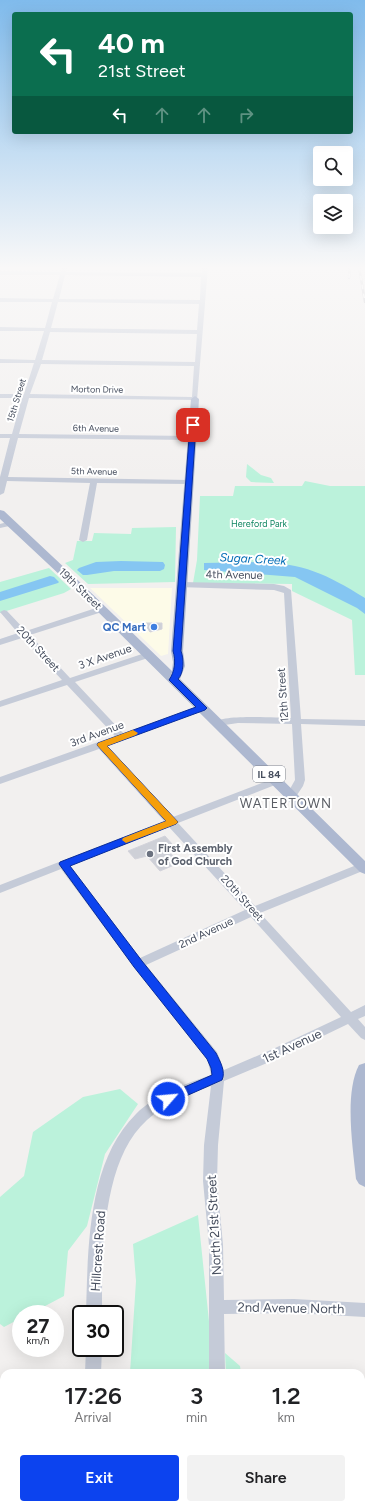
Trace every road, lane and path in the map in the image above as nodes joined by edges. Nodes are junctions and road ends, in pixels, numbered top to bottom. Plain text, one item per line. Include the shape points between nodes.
1 (45, 337) edge
2 (198, 337) edge
3 (0, 361) edge
4 (38, 362) junction
5 (196, 364) junction
6 (0, 396) edge
7 (27, 397) junction
8 (195, 399) junction
9 (0, 436) edge
10 (15, 436) junction
11 (192, 438) junction
12 (1, 479) edge
13 (94, 481) junction
14 (189, 482) junction
15 (0, 493) edge
16 (0, 513) edge
17 (5, 524) edge
18 (83, 540) dead end
19 (181, 586) junction
20 (286, 590) joint
21 (102, 609) junction
22 (4, 613) dead end
23 (24, 634) junction
24 (0, 642) edge
25 (177, 651) junction
26 (153, 659) junction
27 (173, 680) junction
28 (69, 682) junction
29 (0, 704) edge
30 (202, 708) junction
31 (296, 722) junction
32 (365, 723) edge
33 (218, 724) junction
34 (121, 737) junction
35 (101, 745) junction
36 (0, 781) edge
37 (276, 781) junction
38 (291, 796) junction
39 (173, 822) junction
40 (64, 864) junction
41 (364, 868) edge
42 (0, 889) edge
43 (254, 911) junction
44 (138, 964) junction
45 (365, 1010) edge
46 (350, 1018) junction
47 (365, 1035) edge
48 (365, 1070) edge
49 (218, 1077) junction
50 (365, 1179) edge
51 (94, 1305) edge
52 (218, 1307) junction
53 (365, 1310) edge
54 (94, 1357) edge
55 (93, 1369) edge
56 (217, 1369) edge

1 - 4 street, 15th Street
2 - 5 street
3 - 4 street
4 - 5 street
4 - 7 street, 15th Street
5 - 8 street
6 - 7 street, Morton Drive
7 - 8 street, Morton Drive
7 - 10 street, 15th Street
8 - 11 main road
9 - 10 street, 6th Avenue
10 - 11 street, 6th Avenue
10 - 12 street, 15th Street
11 - 14 main road
12 - 13 street, 5th Avenue
12 - 15 street, 15th Street
13 - 14 street, 5th Avenue
13 - 18 street
14 - 19 main road
16 - 17 main road, 19th Street / IL 84
17 - 21 main road, 19th Street / IL 84
19 - 20 street, 4th Avenue via 274,587
19 - 25 main road
20 - 31 street, 12th Street via 289,596
21 - 23 street
21 - 26 main road, 19th Street / IL 84
22 - 23 street, 20th Street
23 - 24 street
23 - 28 street, 20th Street
25 - 26 main road via 171,658
25 - 27 main road via 178,674
26 - 27 main road, 19th Street / IL 84
26 - 28 street, 3 X Avenue
27 - 30 main road, 19th Street / IL 84
28 - 29 street, 3 X Avenue
28 - 34 street, 20th Street
30 - 33 main road, 19th Street / IL 84
30 - 34 street, 3rd Avenue
31 - 32 street
31 - 33 street via 236,720
31 - 38 street, 12th Street via 300,780
33 - 37 main road, 19th Street / IL 84
34 - 35 street, 3rd Avenue
35 - 36 street, 3rd Avenue
35 - 39 street, 20th Street
37 - 38 main road, 19th Street / IL 84
37 - 39 street
38 - 41 main road, 19th Street / IL 84
39 - 40 street
39 - 43 street, 20th Street
40 - 42 street
40 - 44 street
41 - 43 street, 2nd Avenue
43 - 44 street, 2nd Avenue
43 - 46 street, 20th Street
44 - 49 street via 212,1056
45 - 46 street, 1st Avenue
46 - 47 street, 20th Street
46 - 49 street, 1st Avenue via 287,1049
48 - 50 main road via 360,1114
49 - 51 street, Hillcrest Road via 178,1094 145,1114 130,1130 119,1148 101,1207 96,1237
49 - 52 street, North 21st Street via 211,1138 210,1181
52 - 53 street, 2nd Avenue North via 294,1306
52 - 56 street, North 21st Street
54 - 55 street

